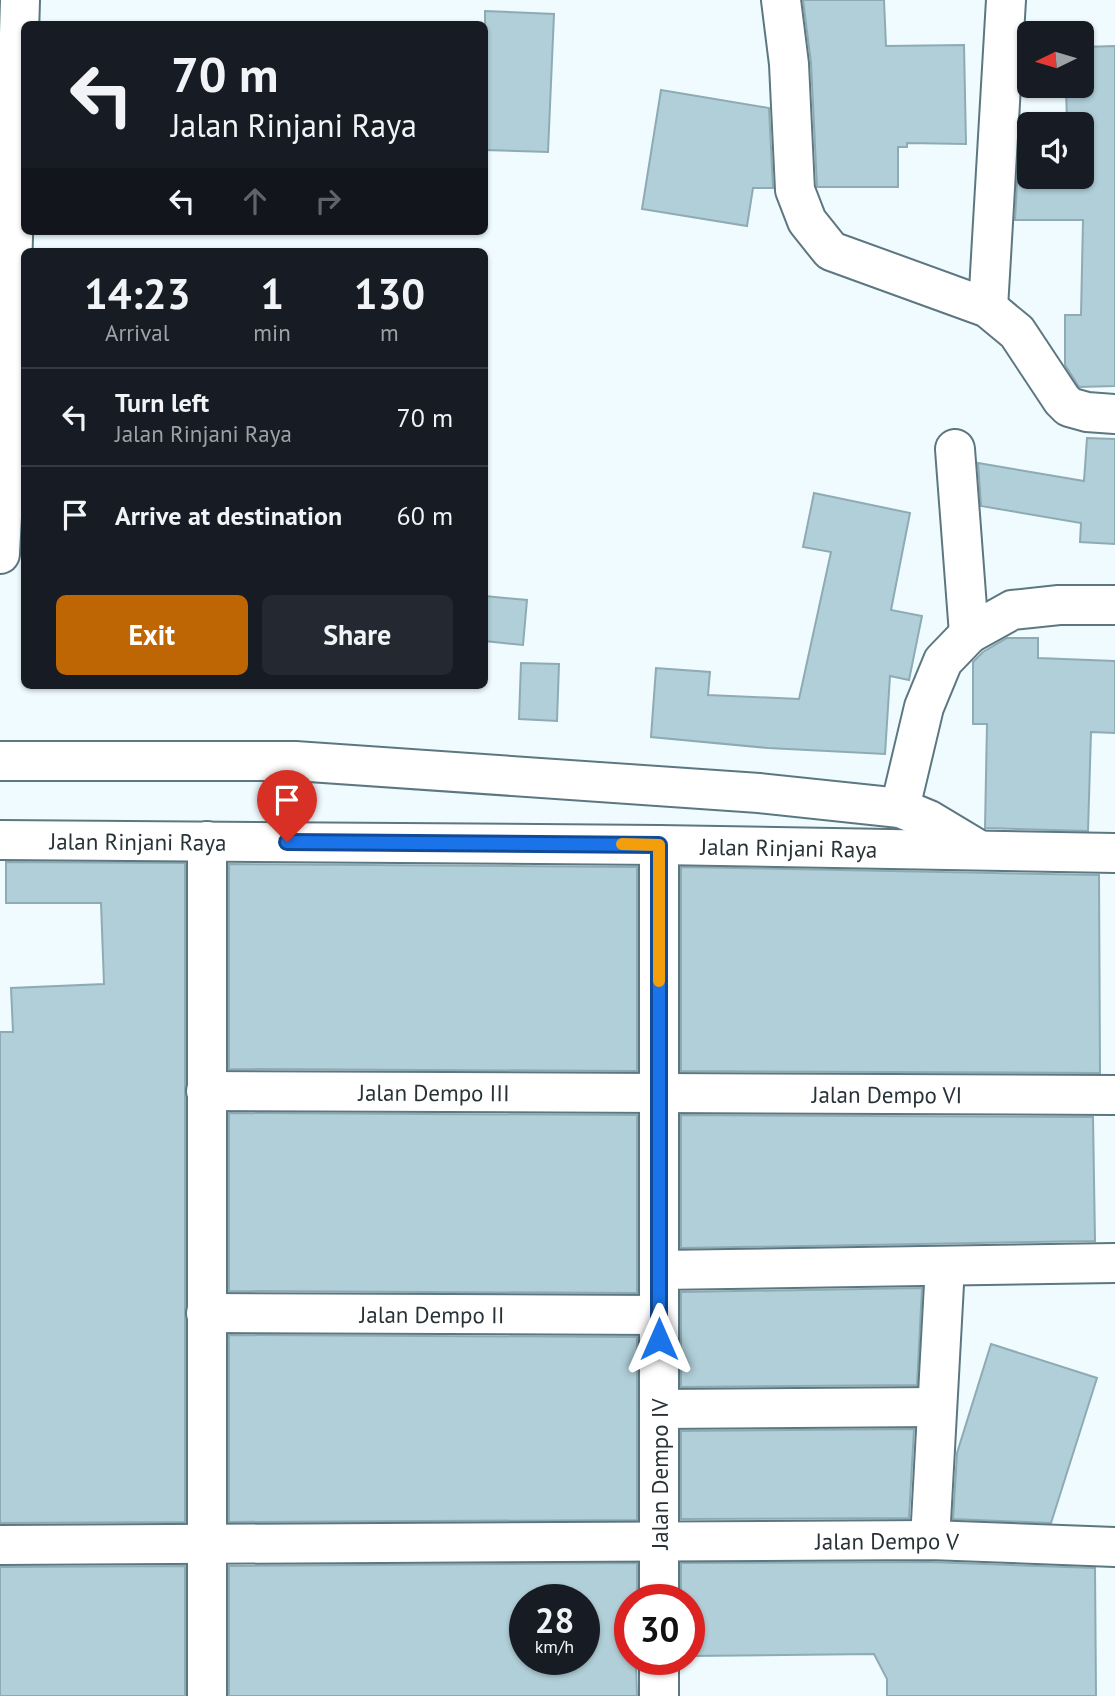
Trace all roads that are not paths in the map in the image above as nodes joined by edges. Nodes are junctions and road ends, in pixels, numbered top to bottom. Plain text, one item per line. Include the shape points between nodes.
1 (20, 0) edge
2 (781, 0) edge
3 (1006, 0) edge
4 (988, 308) junction
5 (4, 406) edge
6 (1115, 414) edge
7 (955, 449) dead end
8 (0, 554) edge
9 (1115, 605) edge
10 (969, 634) junction
11 (0, 761) edge
12 (900, 808) junction
13 (0, 839) edge
14 (207, 841) junction
15 (659, 845) junction
16 (979, 850) junction
17 (1115, 853) edge
18 (206, 1091) junction
19 (659, 1093) junction
20 (1115, 1095) edge
21 (1115, 1263) edge
22 (945, 1266) junction
23 (659, 1270) junction
24 (206, 1313) junction
25 (659, 1315) junction
26 (936, 1407) junction
27 (659, 1409) junction
28 (930, 1540) junction
29 (659, 1543) junction
30 (207, 1544) junction
31 (0, 1545) edge
32 (1115, 1547) edge
33 (659, 1584) edge
34 (659, 1675) edge
35 (207, 1696) edge
36 (659, 1696) edge

1 - 5 street
2 - 4 street via 795,190 807,221 831,251
3 - 4 street
4 - 6 street via 1017,332 1069,407
5 - 8 street
7 - 10 street
9 - 10 street via 1012,610
10 - 12 street via 943,661 925,707
11 - 12 street via 295,761 759,793
12 - 16 street
13 - 14 street, Jalan Rinjani Raya
14 - 15 street, Jalan Rinjani Raya
14 - 18 street
15 - 16 street, Jalan Rinjani Raya
15 - 19 street, Jalan Dempo IV
16 - 17 street, Jalan Rinjani Raya
18 - 19 street, Jalan Dempo III
18 - 24 street
19 - 20 street, Jalan Dempo VI
19 - 23 street, Jalan Dempo IV
21 - 22 street
22 - 23 street
22 - 26 street
23 - 25 street, Jalan Dempo IV
24 - 25 street, Jalan Dempo II
24 - 30 street
25 - 27 street, Jalan Dempo IV
26 - 27 street
26 - 28 street
27 - 29 street, Jalan Dempo IV
28 - 29 street, Jalan Dempo V
28 - 32 street, Jalan Dempo V
29 - 30 street, Jalan Dempo V
29 - 33 street, Jalan Dempo IV
30 - 31 street, Jalan Dempo V
30 - 35 street
34 - 36 street

